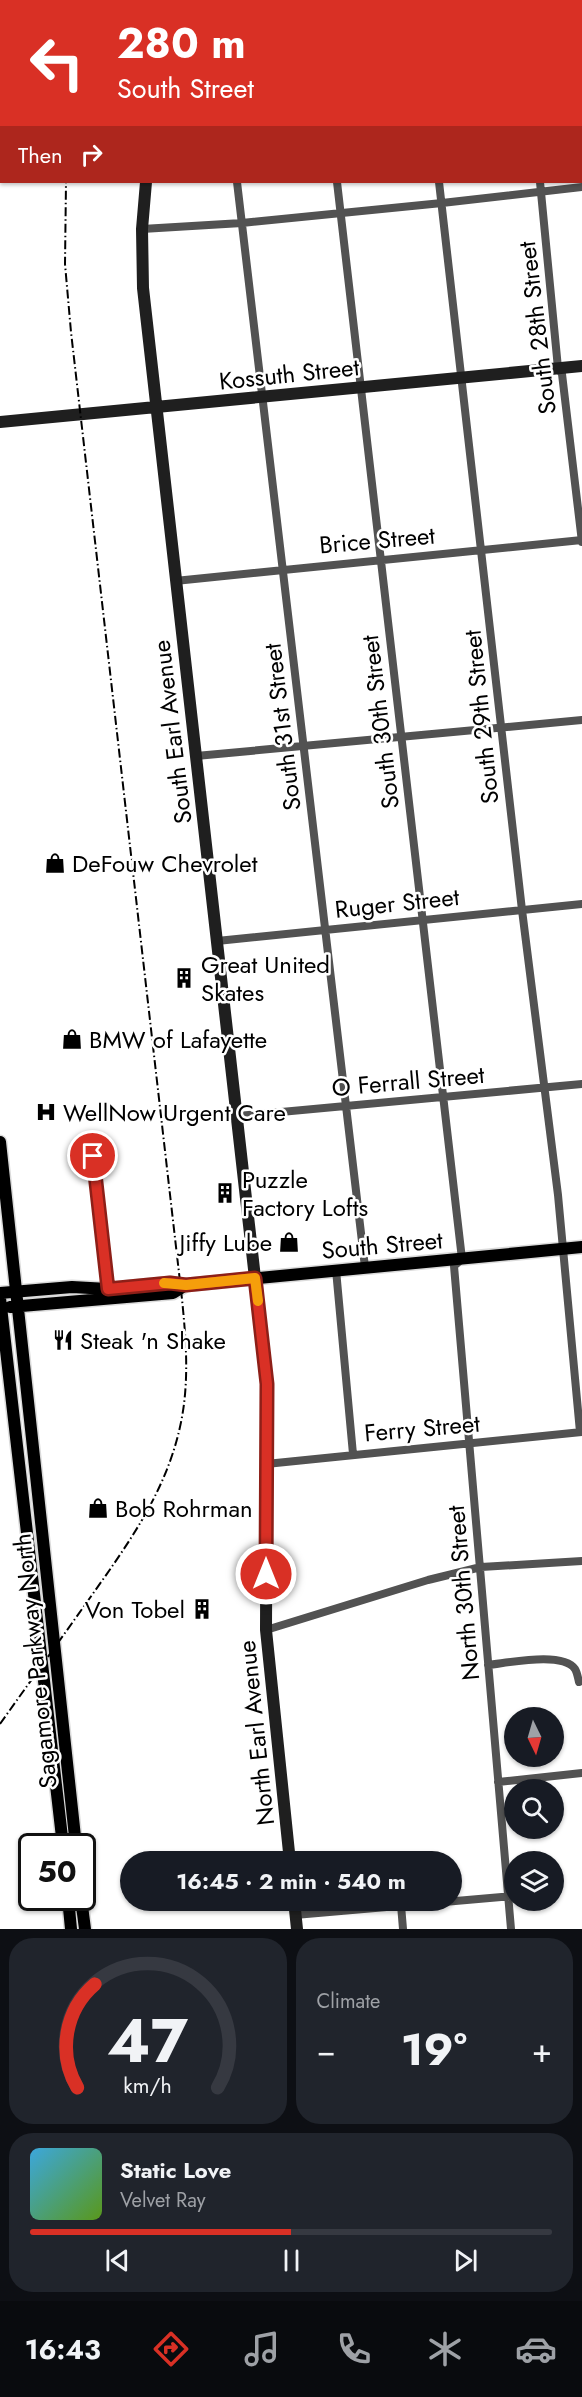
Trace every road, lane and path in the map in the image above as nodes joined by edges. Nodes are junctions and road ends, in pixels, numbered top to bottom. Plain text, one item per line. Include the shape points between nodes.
1 (146, 183) edge
2 (237, 183) edge
3 (337, 183) edge
4 (439, 183) edge
5 (540, 183) edge
6 (582, 187) edge
7 (541, 191) junction
8 (442, 203) junction
9 (341, 212) junction
10 (242, 223) junction
11 (142, 229) junction
12 (582, 366) edge
13 (558, 368) junction
14 (463, 378) junction
15 (362, 388) junction
16 (262, 398) junction
17 (156, 408) junction
18 (0, 422) edge
19 (582, 541) edge
20 (481, 550) junction
21 (380, 560) junction
22 (283, 569) junction
23 (175, 580) junction
24 (582, 720) edge
25 (501, 728) junction
26 (401, 737) junction
27 (304, 746) junction
28 (196, 756) junction
29 (582, 904) edge
30 (522, 910) junction
31 (422, 920) junction
32 (325, 930) junction
33 (217, 941) junction
34 (582, 1084) edge
35 (545, 1088) junction
36 (444, 1097) junction
37 (346, 1106) junction
38 (238, 1116) junction
39 (0, 1142) edge
40 (93, 1156) dead end
41 (582, 1246) edge
42 (564, 1248) junction
43 (462, 1259) junction
44 (365, 1267) junction
45 (336, 1270) junction
46 (255, 1278) junction
47 (186, 1285) junction
48 (108, 1289) junction
49 (17, 1292) junction
50 (0, 1293) edge
51 (0, 1305) edge
52 (19, 1307) junction
53 (581, 1432) edge
54 (470, 1444) junction
55 (353, 1454) junction
56 (266, 1464) junction
57 (582, 1561) edge
58 (481, 1567) junction
59 (266, 1630) junction
60 (488, 1665) junction
61 (579, 1682) dead end
62 (582, 1773) edge
63 (498, 1782) junction
64 (61, 1833) edge
65 (75, 1833) edge
66 (289, 1851) edge
67 (506, 1851) edge
68 (504, 1897) edge
69 (462, 1900) edge
70 (69, 1911) edge
71 (83, 1911) edge
72 (295, 1911) edge
73 (337, 1911) edge
74 (402, 1911) edge
75 (511, 1911) edge
76 (295, 1915) junction
77 (71, 1929) edge
78 (85, 1929) edge
79 (297, 1929) edge
80 (403, 1929) edge
81 (511, 1929) edge

1 - 11 street, South Earl Avenue
2 - 10 street, South 31st Street
3 - 9 street, South 30th Street
4 - 8 street, South 29th Street
5 - 7 street, South 28th Street
6 - 7 street
7 - 8 street
7 - 13 street, South 28th Street
8 - 9 street
8 - 14 street, South 29th Street
9 - 10 street
9 - 15 street, South 30th Street
10 - 11 street
10 - 16 street, South 31st Street
11 - 17 street, South Earl Avenue via 143,288
12 - 13 street, Kossuth Street
13 - 14 street, Kossuth Street
13 - 19 street, South 28th Street via 562,374
14 - 15 street, Kossuth Street
14 - 20 street, South 29th Street
15 - 16 street, Kossuth Street
15 - 21 street, South 30th Street
16 - 17 street, Kossuth Street
16 - 22 street, South 31st Street
17 - 18 street, Kossuth Street
17 - 23 street, South Earl Avenue
19 - 20 street, Brice Street
20 - 21 street, Brice Street
20 - 25 street, South 29th Street
21 - 22 street, Brice Street
21 - 26 street, South 30th Street
22 - 23 street, Brice Street
22 - 27 street, South 31st Street
23 - 28 street, South Earl Avenue
24 - 25 street
25 - 26 street
25 - 30 street, South 29th Street
26 - 27 street
26 - 31 street, South 30th Street
27 - 28 street
27 - 32 street, South 31st Street
28 - 33 street, South Earl Avenue
29 - 30 street, Ruger Street
30 - 31 street, Ruger Street
30 - 35 street, South 29th Street
31 - 32 street, Ruger Street
31 - 36 street, South 30th Street
32 - 33 street, Ruger Street
32 - 37 street, South 31st Street
33 - 38 street, South Earl Avenue
34 - 35 street, O Ferrall Street
35 - 36 street, O Ferrall Street
35 - 42 street, South 29th Street
36 - 37 street, O Ferrall Street
36 - 43 street, South 30th Street
37 - 38 street, O Ferrall Street
37 - 44 street, South 31st Street
38 - 46 street, South Earl Avenue
39 - 49 main road, Sagamore Parkway North
40 - 48 street
41 - 42 main road, South Street
42 - 43 main road, South Street
42 - 53 street, South 29th Street
43 - 44 main road, South Street
43 - 54 street, North 30th Street via 454,1266
44 - 45 main road, South Street
45 - 46 main road, South Street
45 - 55 street
46 - 47 main road, South Street
46 - 56 street, North Earl Avenue via 267,1384
47 - 48 main road, South Street
47 - 52 main road, South Street via 172,1293
48 - 49 main road, South Street via 72,1287
49 - 50 main road, South Street
49 - 52 main road, Sagamore Parkway North
51 - 52 main road, South Street
51 - 64 main road, Sagamore Parkway North
52 - 65 main road, Sagamore Parkway North
53 - 54 street, Ferry Street
54 - 55 street, Ferry Street
54 - 58 street, North 30th Street
55 - 56 street, Ferry Street
56 - 59 street, North Earl Avenue
57 - 58 street
58 - 59 street
58 - 60 street, North 30th Street
59 - 66 street, North Earl Avenue
60 - 61 street via 556,1658 574,1669
60 - 63 street, North 30th Street
62 - 63 street
63 - 67 street, North 30th Street
68 - 69 street
70 - 77 main road
71 - 78 main road
72 - 76 street
73 - 76 street
74 - 80 street
75 - 81 street, North 30th Street
76 - 79 street

